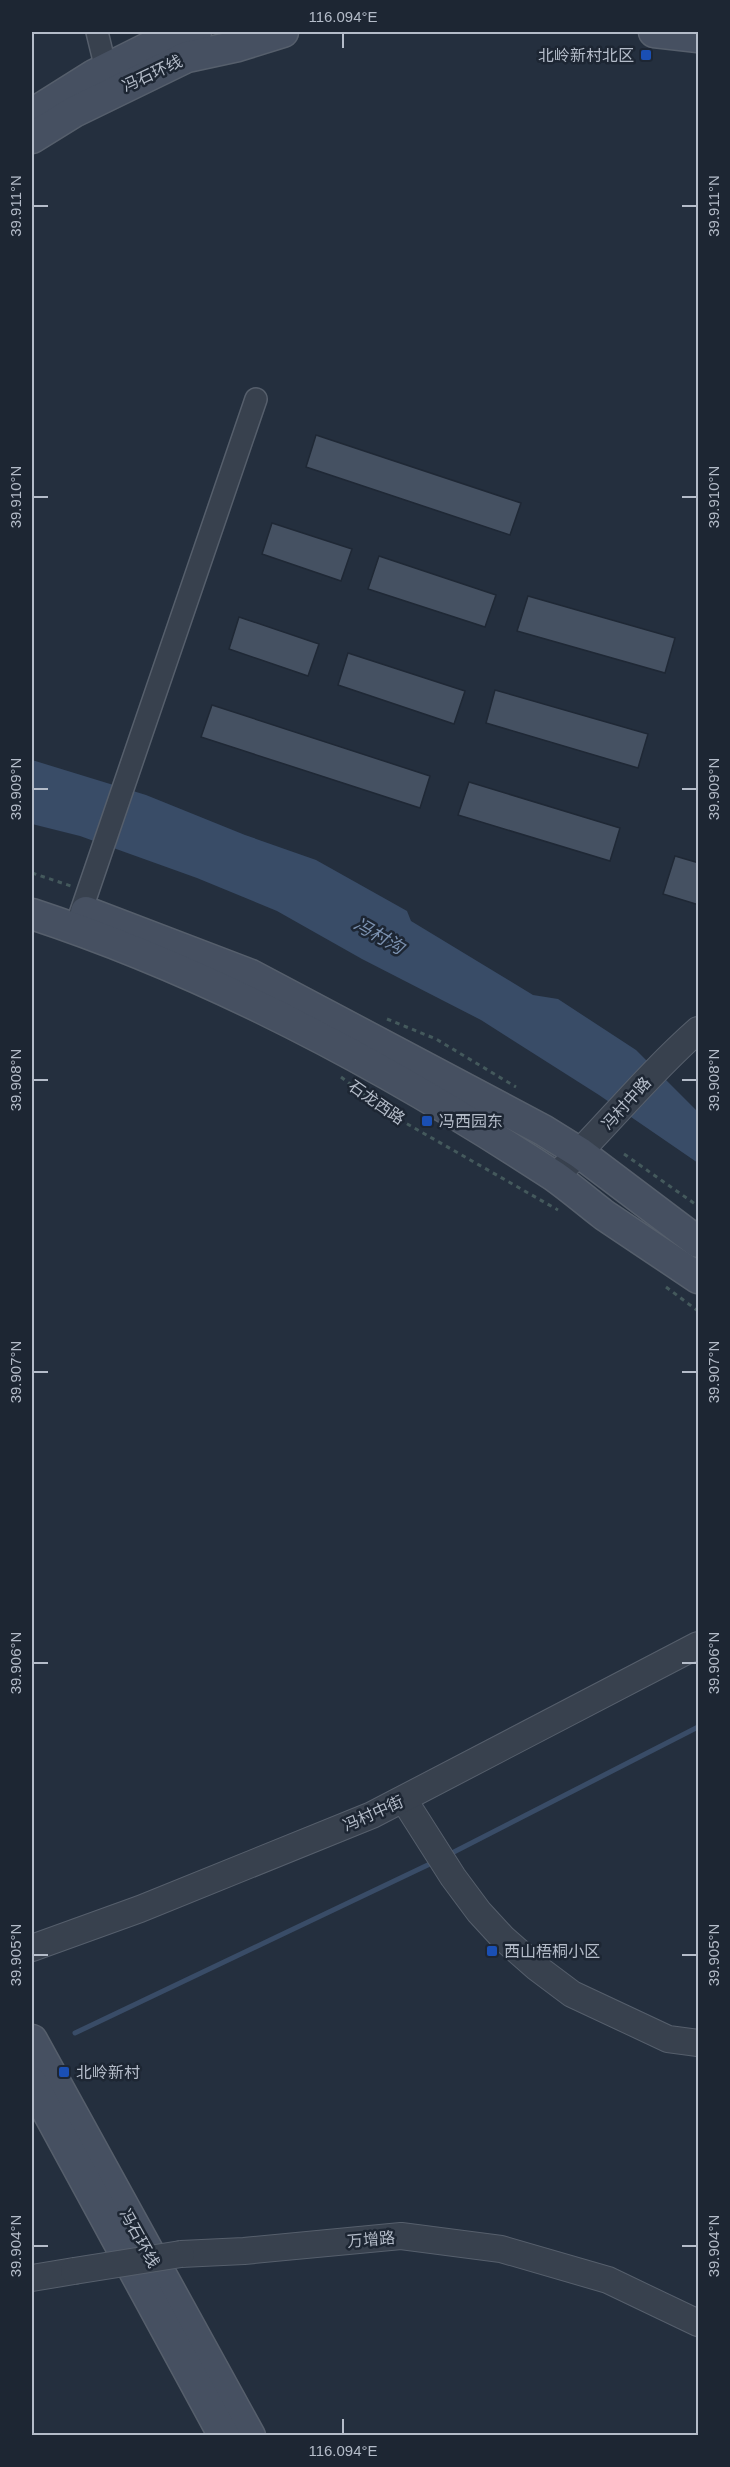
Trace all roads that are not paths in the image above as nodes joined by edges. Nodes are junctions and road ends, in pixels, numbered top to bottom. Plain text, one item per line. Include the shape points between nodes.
1 (97, 32) edge
2 (196, 32) edge
3 (283, 32) edge
4 (654, 32) edge
5 (699, 36) edge
6 (237, 39) edge
7 (106, 69) junction
8 (32, 114) edge
9 (32, 138) edge
10 (256, 399) dead end
11 (32, 895) edge
12 (32, 914) edge
13 (78, 919) junction
14 (699, 1030) edge
15 (580, 1153) junction
16 (555, 1177) junction
17 (699, 1242) edge
18 (699, 1278) edge
19 (699, 1645) edge
20 (404, 1800) junction
21 (32, 1948) edge
22 (32, 2040) edge
23 (699, 2043) edge
24 (32, 2083) edge
25 (32, 2278) edge
26 (699, 2323) edge
27 (224, 2436) edge
28 (250, 2436) edge

1 - 7 street
2 - 7 main road, 冯石环线 via 156,44
3 - 6 main road, 冯石环线
4 - 5 main road
6 - 9 main road, 冯石环线 via 147,75
7 - 8 main road, 冯石环线
10 - 13 street
11 - 13 main road, 石龙西路
12 - 13 main road, 石龙西路
13 - 15 main road, 石龙西路 via 251,975 533,1124
13 - 16 main road, 石龙西路 via 327,1041 436,1102
14 - 15 street, 冯村中路 via 664,1060
15 - 16 street, 冯村中路
15 - 17 main road, 石龙西路
16 - 18 main road, 石龙西路
19 - 20 street, 冯村中街
20 - 21 street, 冯村中街 via 140,1909
20 - 23 street via 453,1877 503,1938 572,1994 668,2039
22 - 28 main road, 冯石环线
24 - 27 main road, 冯石环线
25 - 26 street, 万增路, bridge via 181,2254 401,2236 501,2249 608,2280

